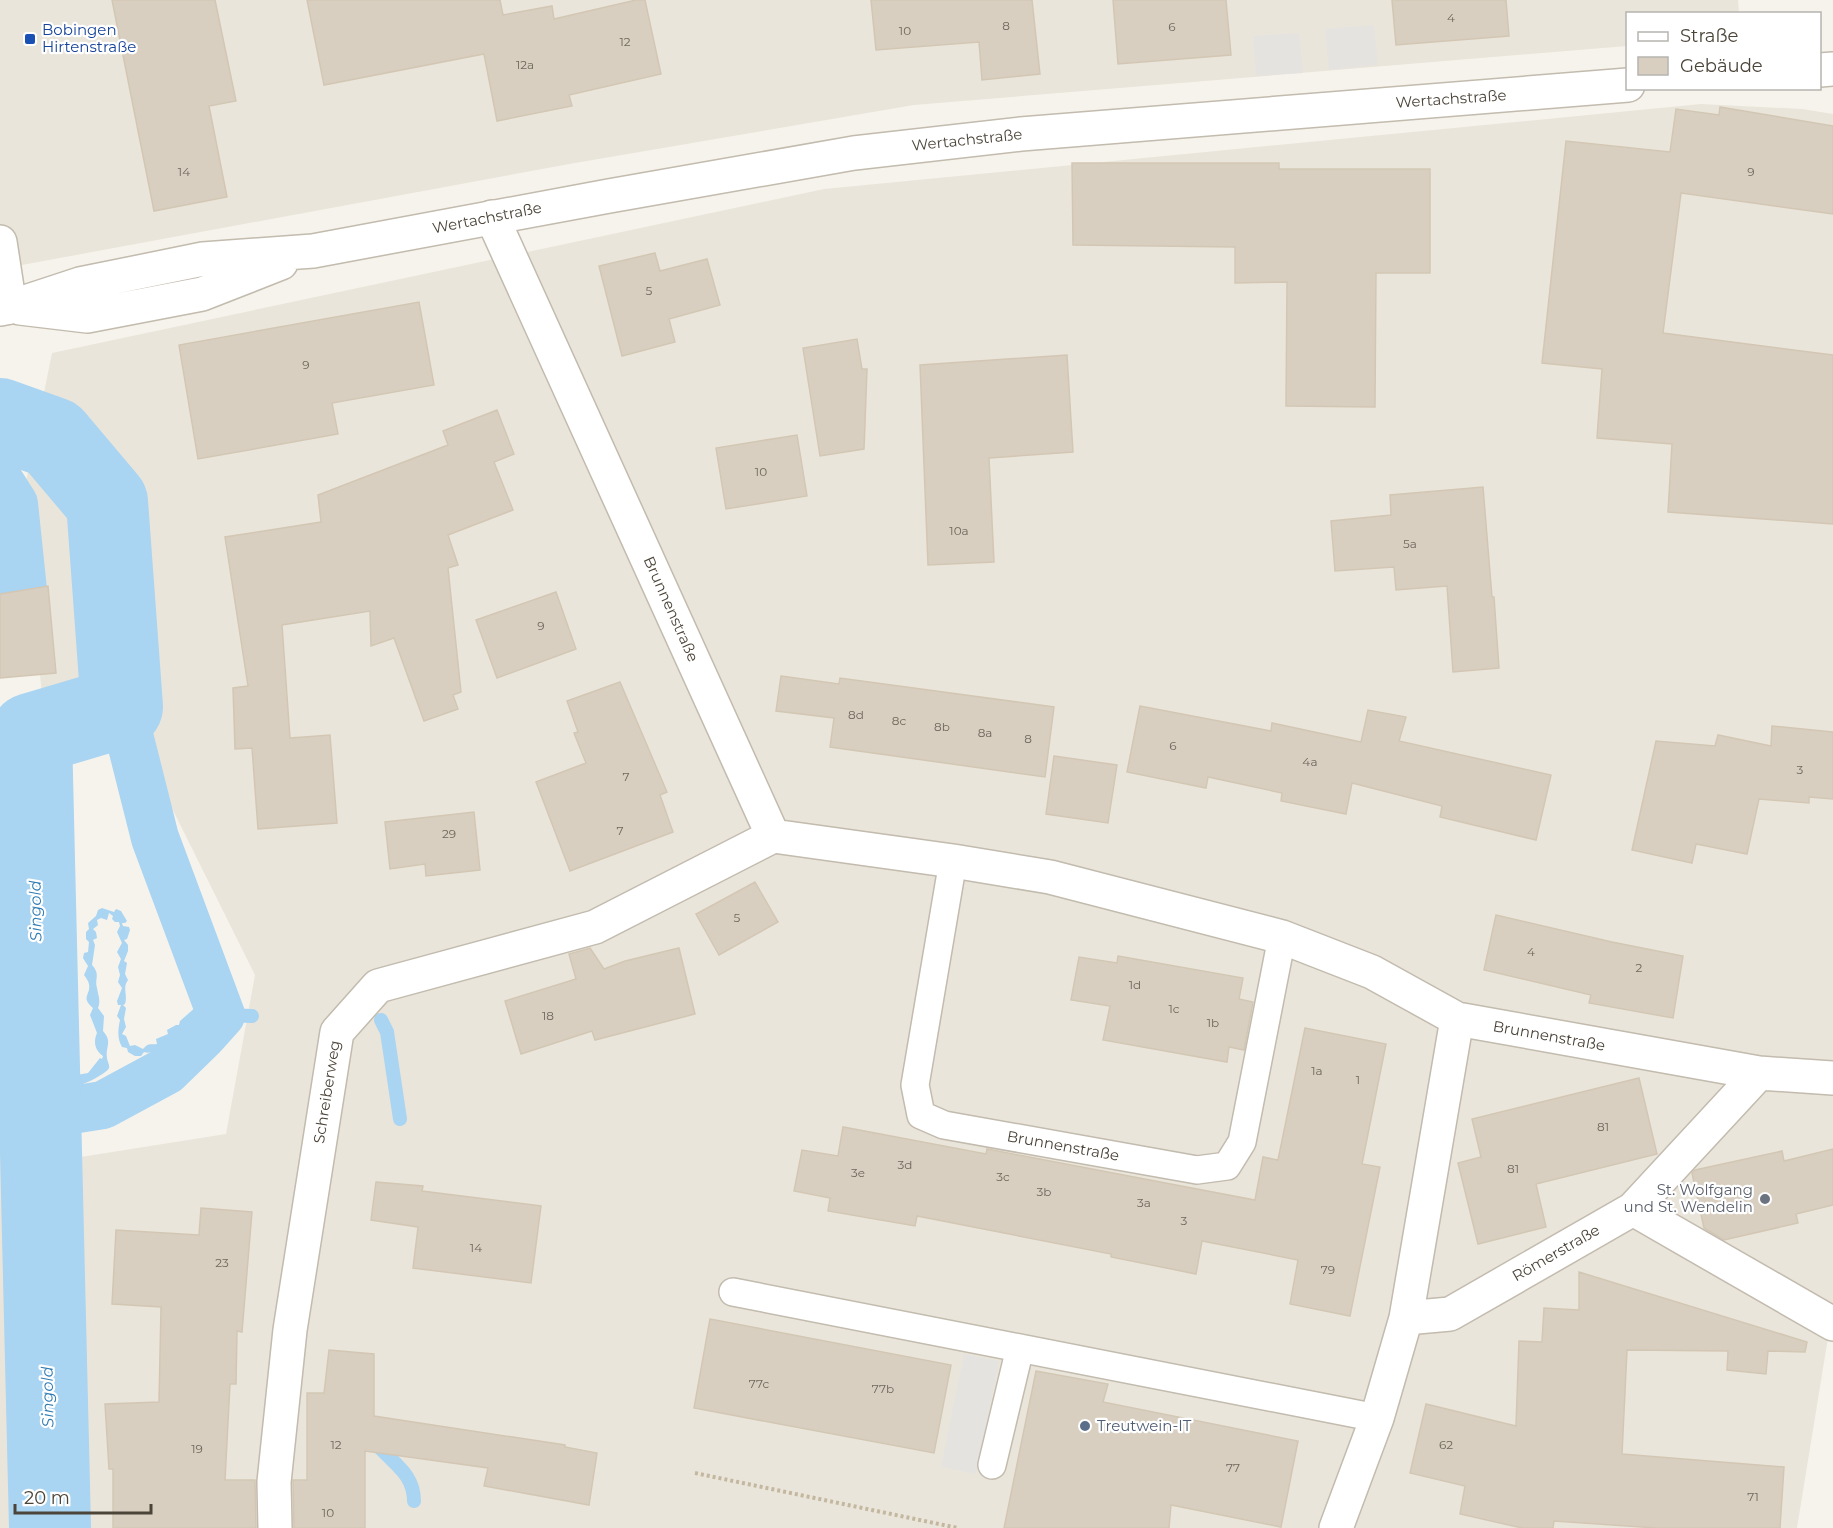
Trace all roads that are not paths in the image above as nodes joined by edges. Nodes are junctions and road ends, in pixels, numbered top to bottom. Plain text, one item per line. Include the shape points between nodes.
1 (1626, 85) edge
2 (492, 218) junction
3 (0, 242) edge
4 (5, 308) edge
5 (773, 836) junction
6 (953, 861) junction
7 (1282, 937) junction
8 (1457, 1019) junction
9 (1759, 1073) junction
10 (1833, 1078) edge
11 (1633, 1209) junction
12 (733, 1292) dead end
13 (1406, 1318) junction
14 (1833, 1324) edge
15 (1020, 1348) junction
16 (1377, 1418) junction
17 (992, 1465) dead end
18 (275, 1528) edge
19 (1336, 1528) edge

1 - 2 street, Wertachstraße via 965,140 854,153
2 - 4 street, Wertachstraße via 313,251 203,259 80,284
2 - 5 street, Brunnenstraße
3 - 4 street
5 - 6 street, Brunnenstraße
5 - 18 street, Schreiberweg via 596,927 378,986 337,1032 290,1330 274,1482
6 - 7 street, Brunnenstraße via 1050,877
6 - 7 lane, Brunnenstraße via 915,1085 921,1114 944,1125 1197,1170 1227,1166 1242,1142
7 - 8 street, Brunnenstraße via 1372,972
8 - 9 street, Brunnenstraße
8 - 13 street
9 - 10 street, Brunnenstraße
9 - 11 street, Römerstraße
11 - 13 street, Römerstraße via 1450,1314
11 - 14 street
12 - 15 lane
13 - 16 street
15 - 16 lane
15 - 17 lane
16 - 19 street

